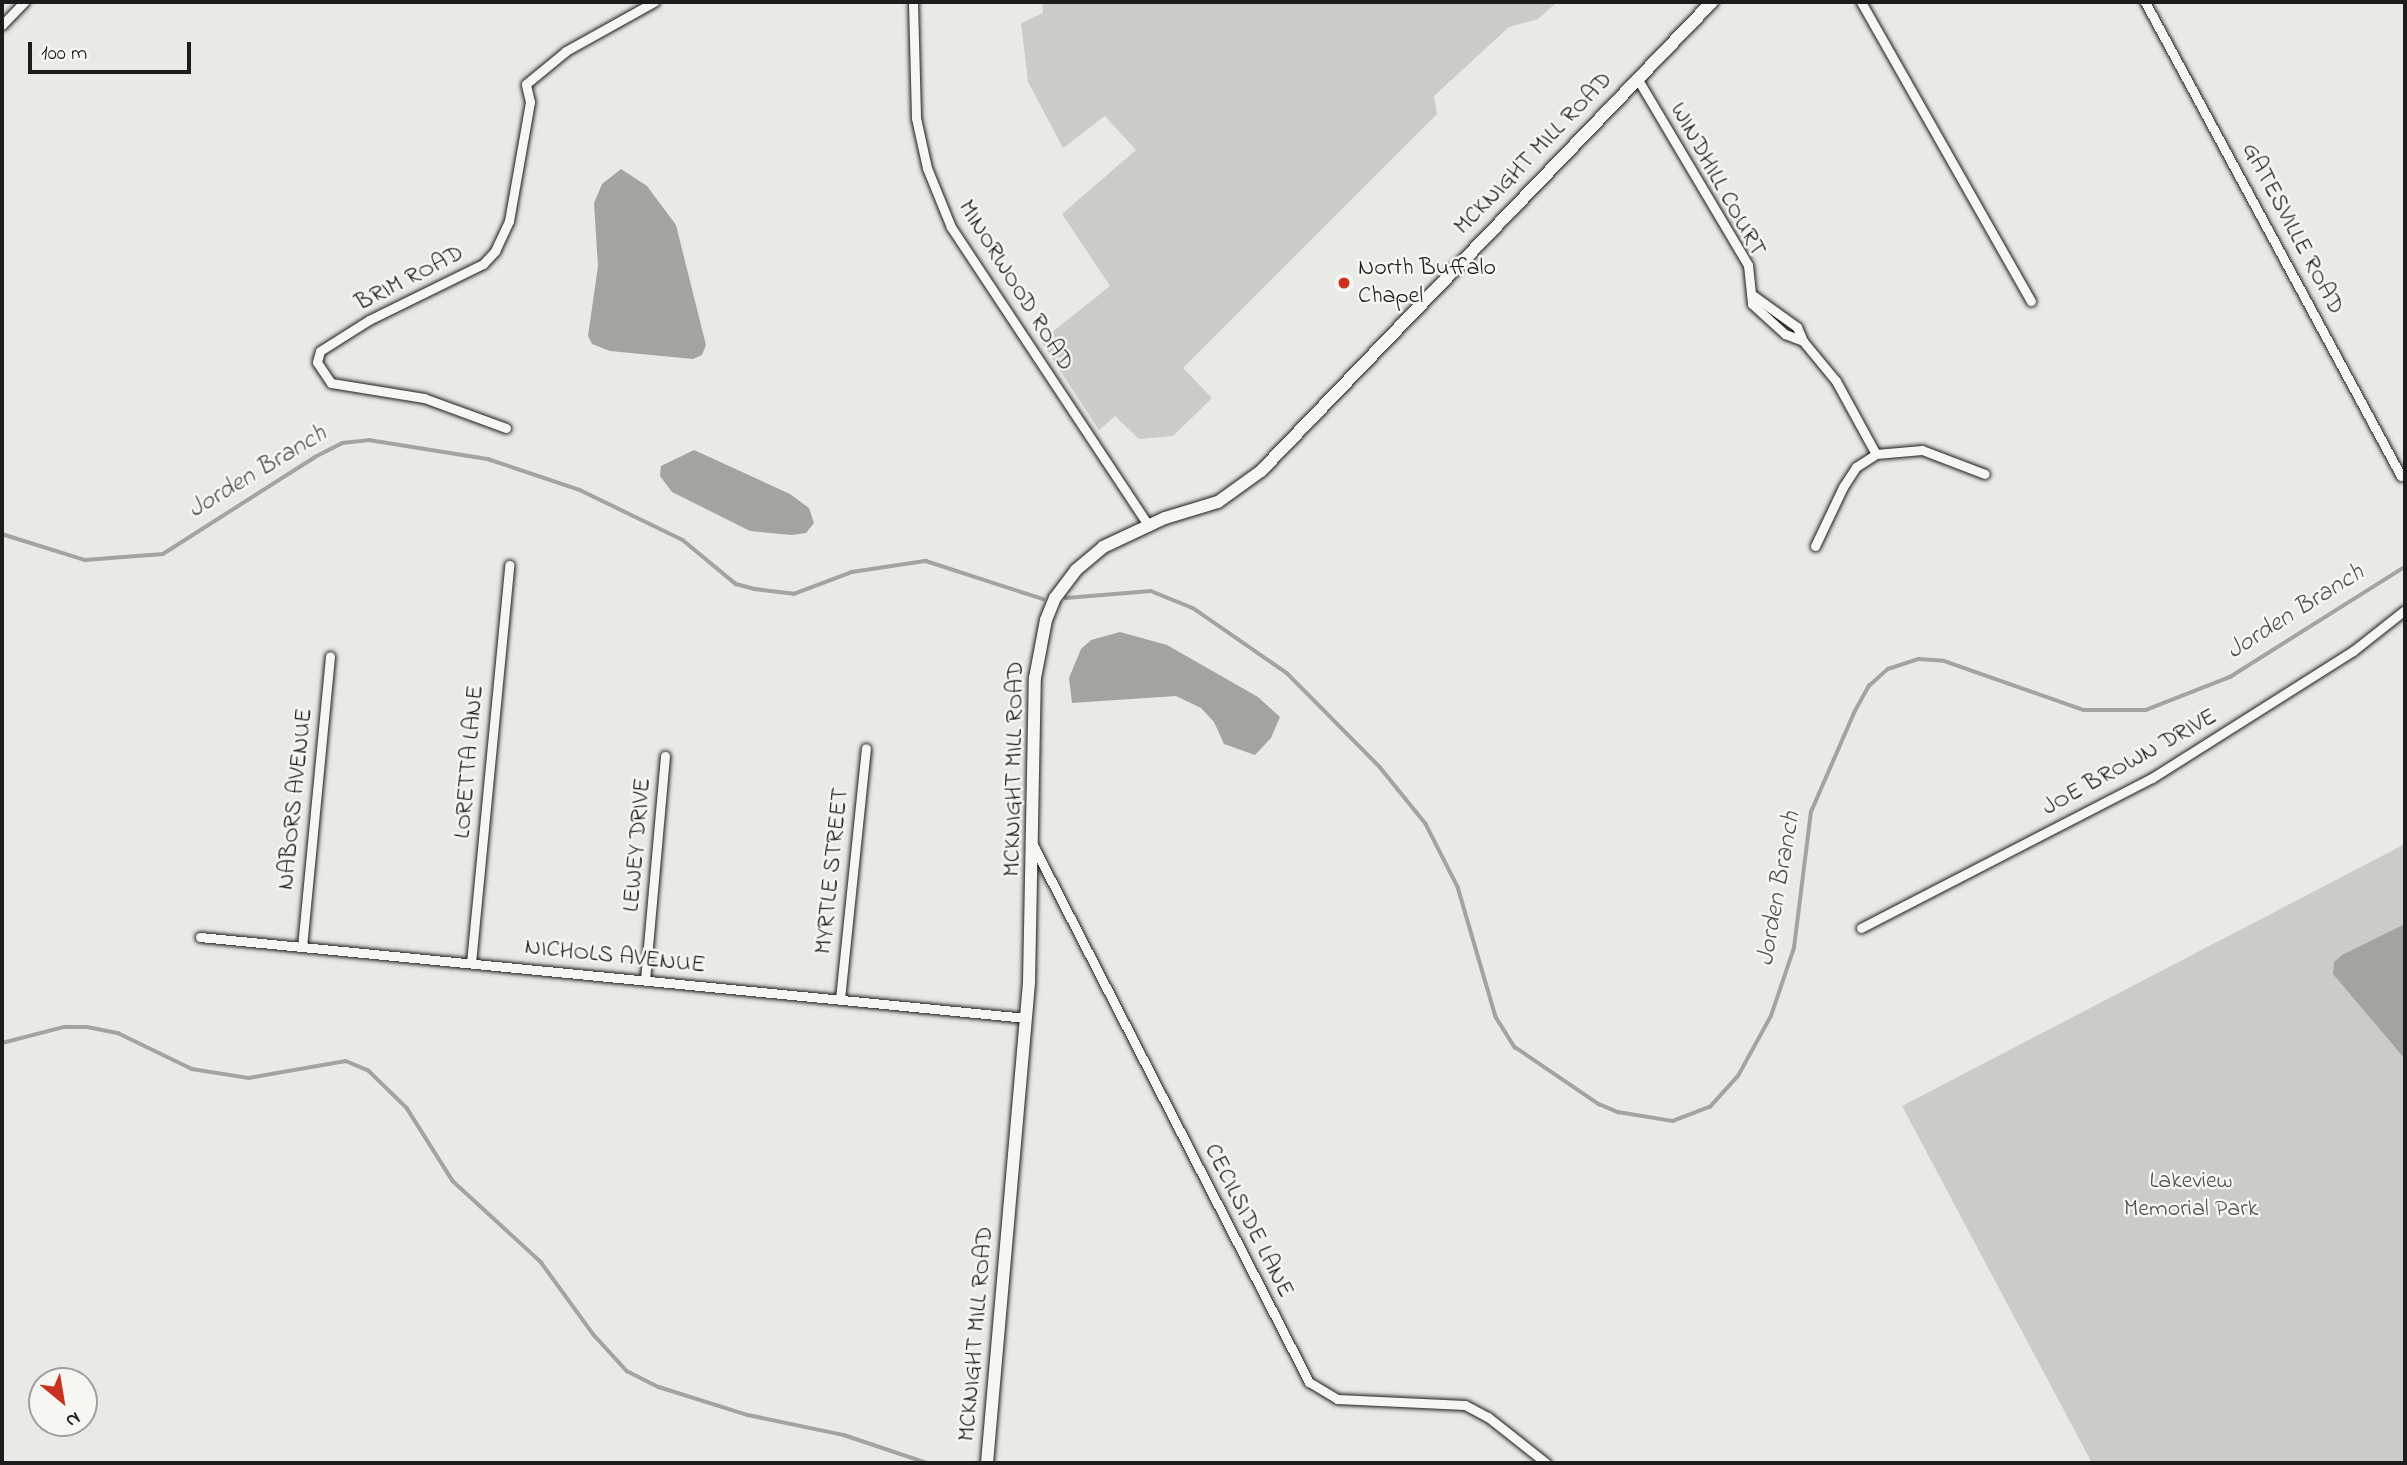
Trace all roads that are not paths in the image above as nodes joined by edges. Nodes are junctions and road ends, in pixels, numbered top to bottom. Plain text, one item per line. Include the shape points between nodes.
1 (24, 2) edge
2 (654, 2) edge
3 (913, 2) edge
4 (1712, 2) edge
5 (1861, 2) edge
6 (2145, 2) edge
7 (2, 25) edge
8 (1637, 78) junction
9 (2031, 301) dead end
10 (506, 428) dead end
11 (1876, 454) junction
12 (1985, 474) dead end
13 (2401, 476) dead end
14 (1148, 525) junction
15 (1815, 546) dead end
16 (509, 565) dead end
17 (2405, 610) edge
18 (330, 656) dead end
19 (866, 748) dead end
20 (665, 756) dead end
21 (1033, 845) junction
22 (1861, 928) dead end
23 (200, 937) dead end
24 (302, 947) junction
25 (471, 963) junction
26 (645, 980) junction
27 (839, 999) junction
28 (1026, 1018) junction
29 (987, 1463) edge
30 (1546, 1463) edge

1 - 7 street
2 - 10 street, BRIM ROAD via 566,51 526,84 530,102 511,208 495,251 483,264 369,320 320,351 317,362 331,383 424,398
3 - 14 street, MINORWOOD ROAD via 916,118 927,168 951,227
4 - 8 street, MCKNIGHT MILL ROAD
5 - 9 street
6 - 13 street, GATESVILLE ROAD
8 - 11 street, WINDHILL COURT via 1748,265 1751,299 1797,327 1836,381
8 - 14 street, MCKNIGHT MILL ROAD via 1261,471 1218,502
11 - 12 street via 1922,450
11 - 15 street via 1856,467
14 - 21 street, MCKNIGHT MILL ROAD via 1113,541 1084,562 1061,588 1046,620 1035,678
16 - 25 street, LORETTA LANE
17 - 22 street, JOE BROWN DRIVE via 2353,651 2152,778
18 - 24 street, NABORS AVENUE
19 - 27 street, MYRTLE STREET
20 - 26 street, LEWEY DRIVE
21 - 28 street, MCKNIGHT MILL ROAD
21 - 30 street, CECILSIDE LANE via 1309,1382 1337,1399 1465,1405 1489,1416
23 - 24 street, NICHOLS AVENUE
24 - 25 street, NICHOLS AVENUE
25 - 26 street, NICHOLS AVENUE
26 - 27 street, NICHOLS AVENUE
27 - 28 street, NICHOLS AVENUE
28 - 29 street, MCKNIGHT MILL ROAD

